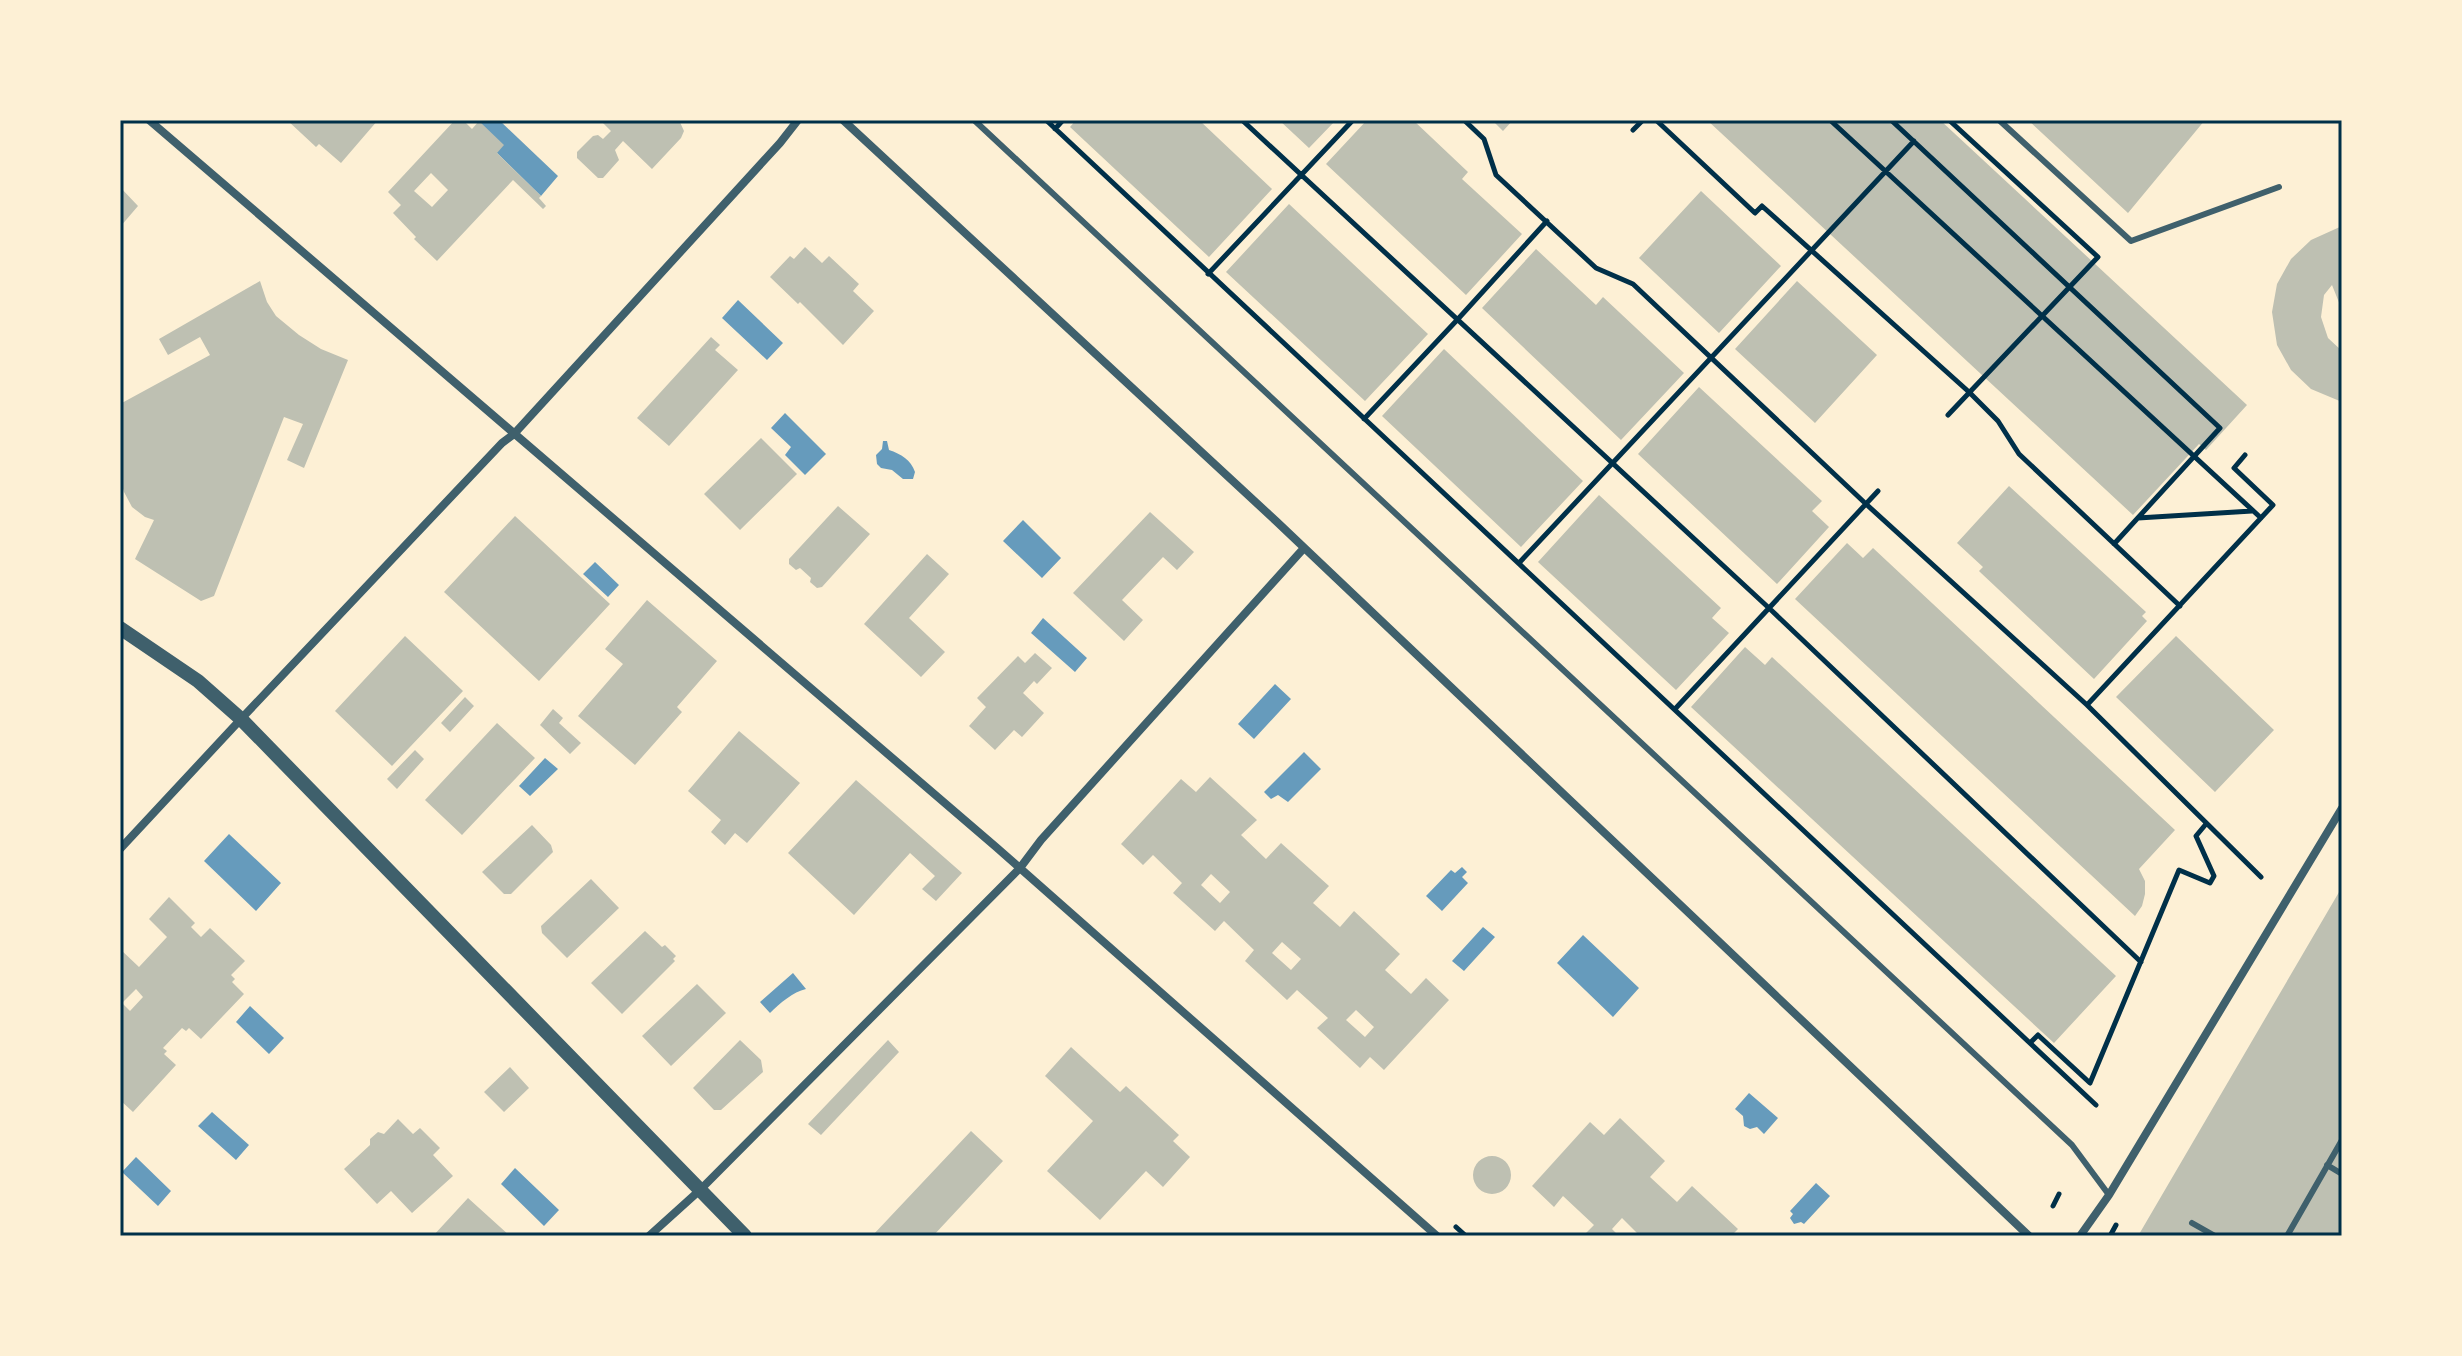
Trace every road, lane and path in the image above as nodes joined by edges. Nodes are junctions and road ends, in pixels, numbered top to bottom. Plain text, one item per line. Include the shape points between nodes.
1 (149, 120) edge
2 (798, 120) edge
3 (843, 120) edge
4 (974, 120) edge
5 (1046, 120) edge
6 (1063, 120) edge
7 (1242, 120) edge
8 (1353, 120) edge
9 (1464, 120) edge
10 (1643, 120) edge
11 (1656, 120) edge
12 (1830, 120) edge
13 (1891, 120) edge
14 (1949, 120) edge
15 (1999, 120) edge
16 (1055, 129) junction
17 (1633, 130) dead end
18 (1914, 141) junction
19 (1886, 172) junction
20 (1301, 175) junction
21 (2279, 187) dead end
22 (1547, 221) junction
23 (1812, 251) junction
24 (1208, 274) junction
25 (2069, 287) junction
26 (2042, 316) junction
27 (1458, 319) junction
28 (1711, 359) junction
29 (1969, 392) junction
30 (1948, 415) dead end
31 (1364, 419) junction
32 (514, 434) junction
33 (2245, 455) dead end
34 (2194, 457) junction
35 (1613, 465) junction
36 (1878, 491) dead end
37 (1866, 504) junction
38 (2253, 511) junction
39 (2138, 518) junction
40 (2261, 518) junction
41 (2114, 544) junction
42 (1304, 548) junction
43 (1519, 563) junction
44 (2180, 606) junction
45 (1770, 609) junction
46 (120, 628) edge
47 (2087, 705) junction
48 (1675, 709) junction
49 (241, 719) junction
50 (2342, 808) edge
51 (2206, 824) junction
52 (120, 849) edge
53 (1020, 868) junction
54 (2261, 877) dead end
55 (2141, 962) junction
56 (2030, 1043) junction
57 (2096, 1105) dead end
58 (2342, 1140) edge
59 (2327, 1165) junction
60 (2342, 1174) edge
61 (700, 1190) junction
62 (2059, 1194) dead end
63 (2109, 1195) junction
64 (2053, 1206) dead end
65 (2192, 1223) dead end
66 (649, 1236) edge
67 (745, 1236) edge
68 (1437, 1236) edge
69 (2029, 1236) edge
70 (2080, 1236) edge
71 (2215, 1236) edge
72 (2287, 1236) edge

1 - 32 street
2 - 32 street
3 - 42 street
4 - 63 lane via 2072,1145
5 - 16 path
6 - 16 path
7 - 20 path
8 - 20 path
9 - 22 path via 1484,139 1496,175
10 - 17 path
11 - 23 path via 1755,213 1762,206
12 - 19 path
13 - 18 path
14 - 25 path via 2098,257
15 - 21 lane via 2131,241
16 - 24 path
18 - 19 path
18 - 25 path
19 - 23 path
19 - 26 path
20 - 24 path
20 - 27 path
22 - 27 path
22 - 28 path via 1596,268 1633,284
23 - 28 path
23 - 29 path
24 - 31 path
25 - 26 path
25 - 34 path via 2220,428
26 - 29 path
26 - 34 path
27 - 31 path
27 - 35 path
28 - 35 path
28 - 37 path
29 - 30 path
29 - 41 path via 1998,421 2019,454
31 - 43 path
32 - 49 street
32 - 53 street
33 - 40 path via 2234,468 2273,505
34 - 38 path
34 - 39 path
35 - 43 path
35 - 45 path
36 - 37 path
37 - 45 path
37 - 47 path
38 - 39 path
38 - 40 path
39 - 41 path
40 - 44 path
41 - 44 path
42 - 53 street
42 - 69 street
43 - 48 path
44 - 47 path
45 - 48 path
45 - 55 path
46 - 49 street via 198,681
47 - 51 path
48 - 56 path
49 - 52 street
49 - 61 street
50 - 63 street
51 - 54 path
51 - 55 path via 2196,836 2214,876 2210,883 2179,870
53 - 61 street
53 - 68 street
55 - 56 path via 2090,1083 2038,1035
56 - 57 path
58 - 59 lane
59 - 60 lane
59 - 72 lane
61 - 66 street
61 - 67 street
62 - 64 path
63 - 70 street
65 - 71 lane

